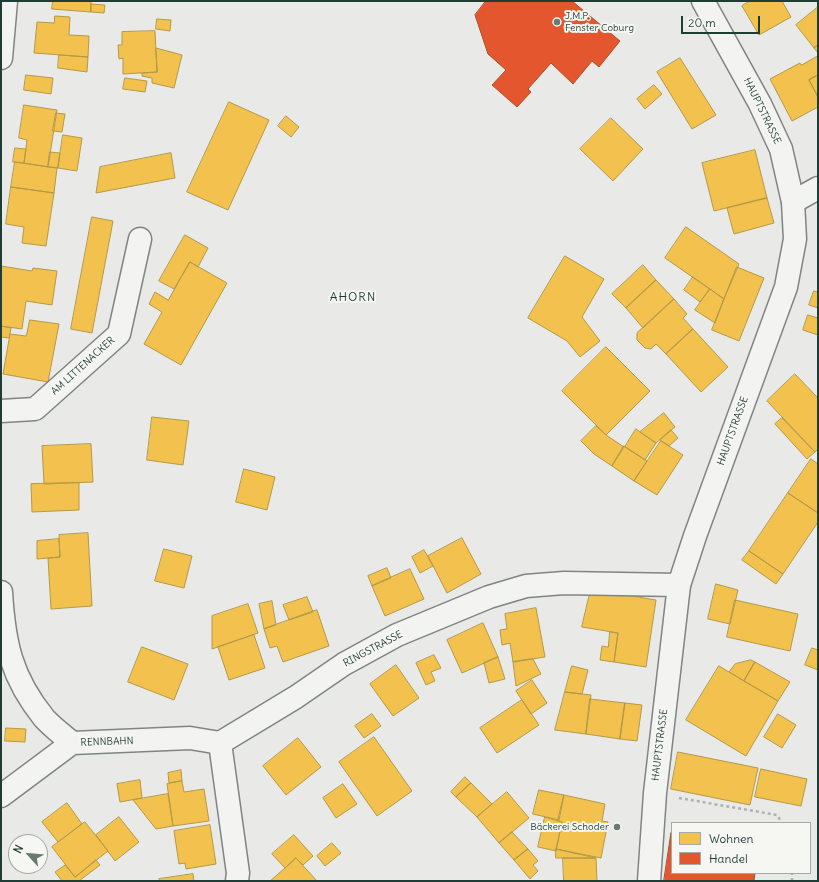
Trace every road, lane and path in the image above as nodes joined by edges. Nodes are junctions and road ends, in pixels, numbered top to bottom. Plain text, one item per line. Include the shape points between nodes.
1 (6, 1) edge
2 (704, 1) edge
3 (1, 58) edge
4 (818, 188) edge
5 (793, 202) junction
6 (140, 239) dead end
7 (1, 411) edge
8 (679, 585) junction
9 (1, 592) edge
10 (72, 743) junction
11 (220, 743) junction
12 (655, 793) junction
13 (1, 796) edge
14 (781, 822) edge
15 (237, 881) edge
16 (649, 881) edge

1 - 3 street
2 - 5 street, HAUPTSTRASSE via 760,104 781,150
4 - 5 street
5 - 8 street, HAUPTSTRASSE via 795,239 786,287
6 - 7 street, AM LITTENACKER via 119,334 36,409
8 - 11 street, RINGSTRASSE via 548,584 526,586 489,597 397,635 344,664 296,697
8 - 12 street, HAUPTSTRASSE
9 - 10 street, RENNBAHN via 3,628 14,669 24,690 45,719
10 - 11 street, RENNBAHN via 190,738
10 - 13 street
11 - 15 street
12 - 14 path via 777,815
12 - 16 street, HAUPTSTRASSE

